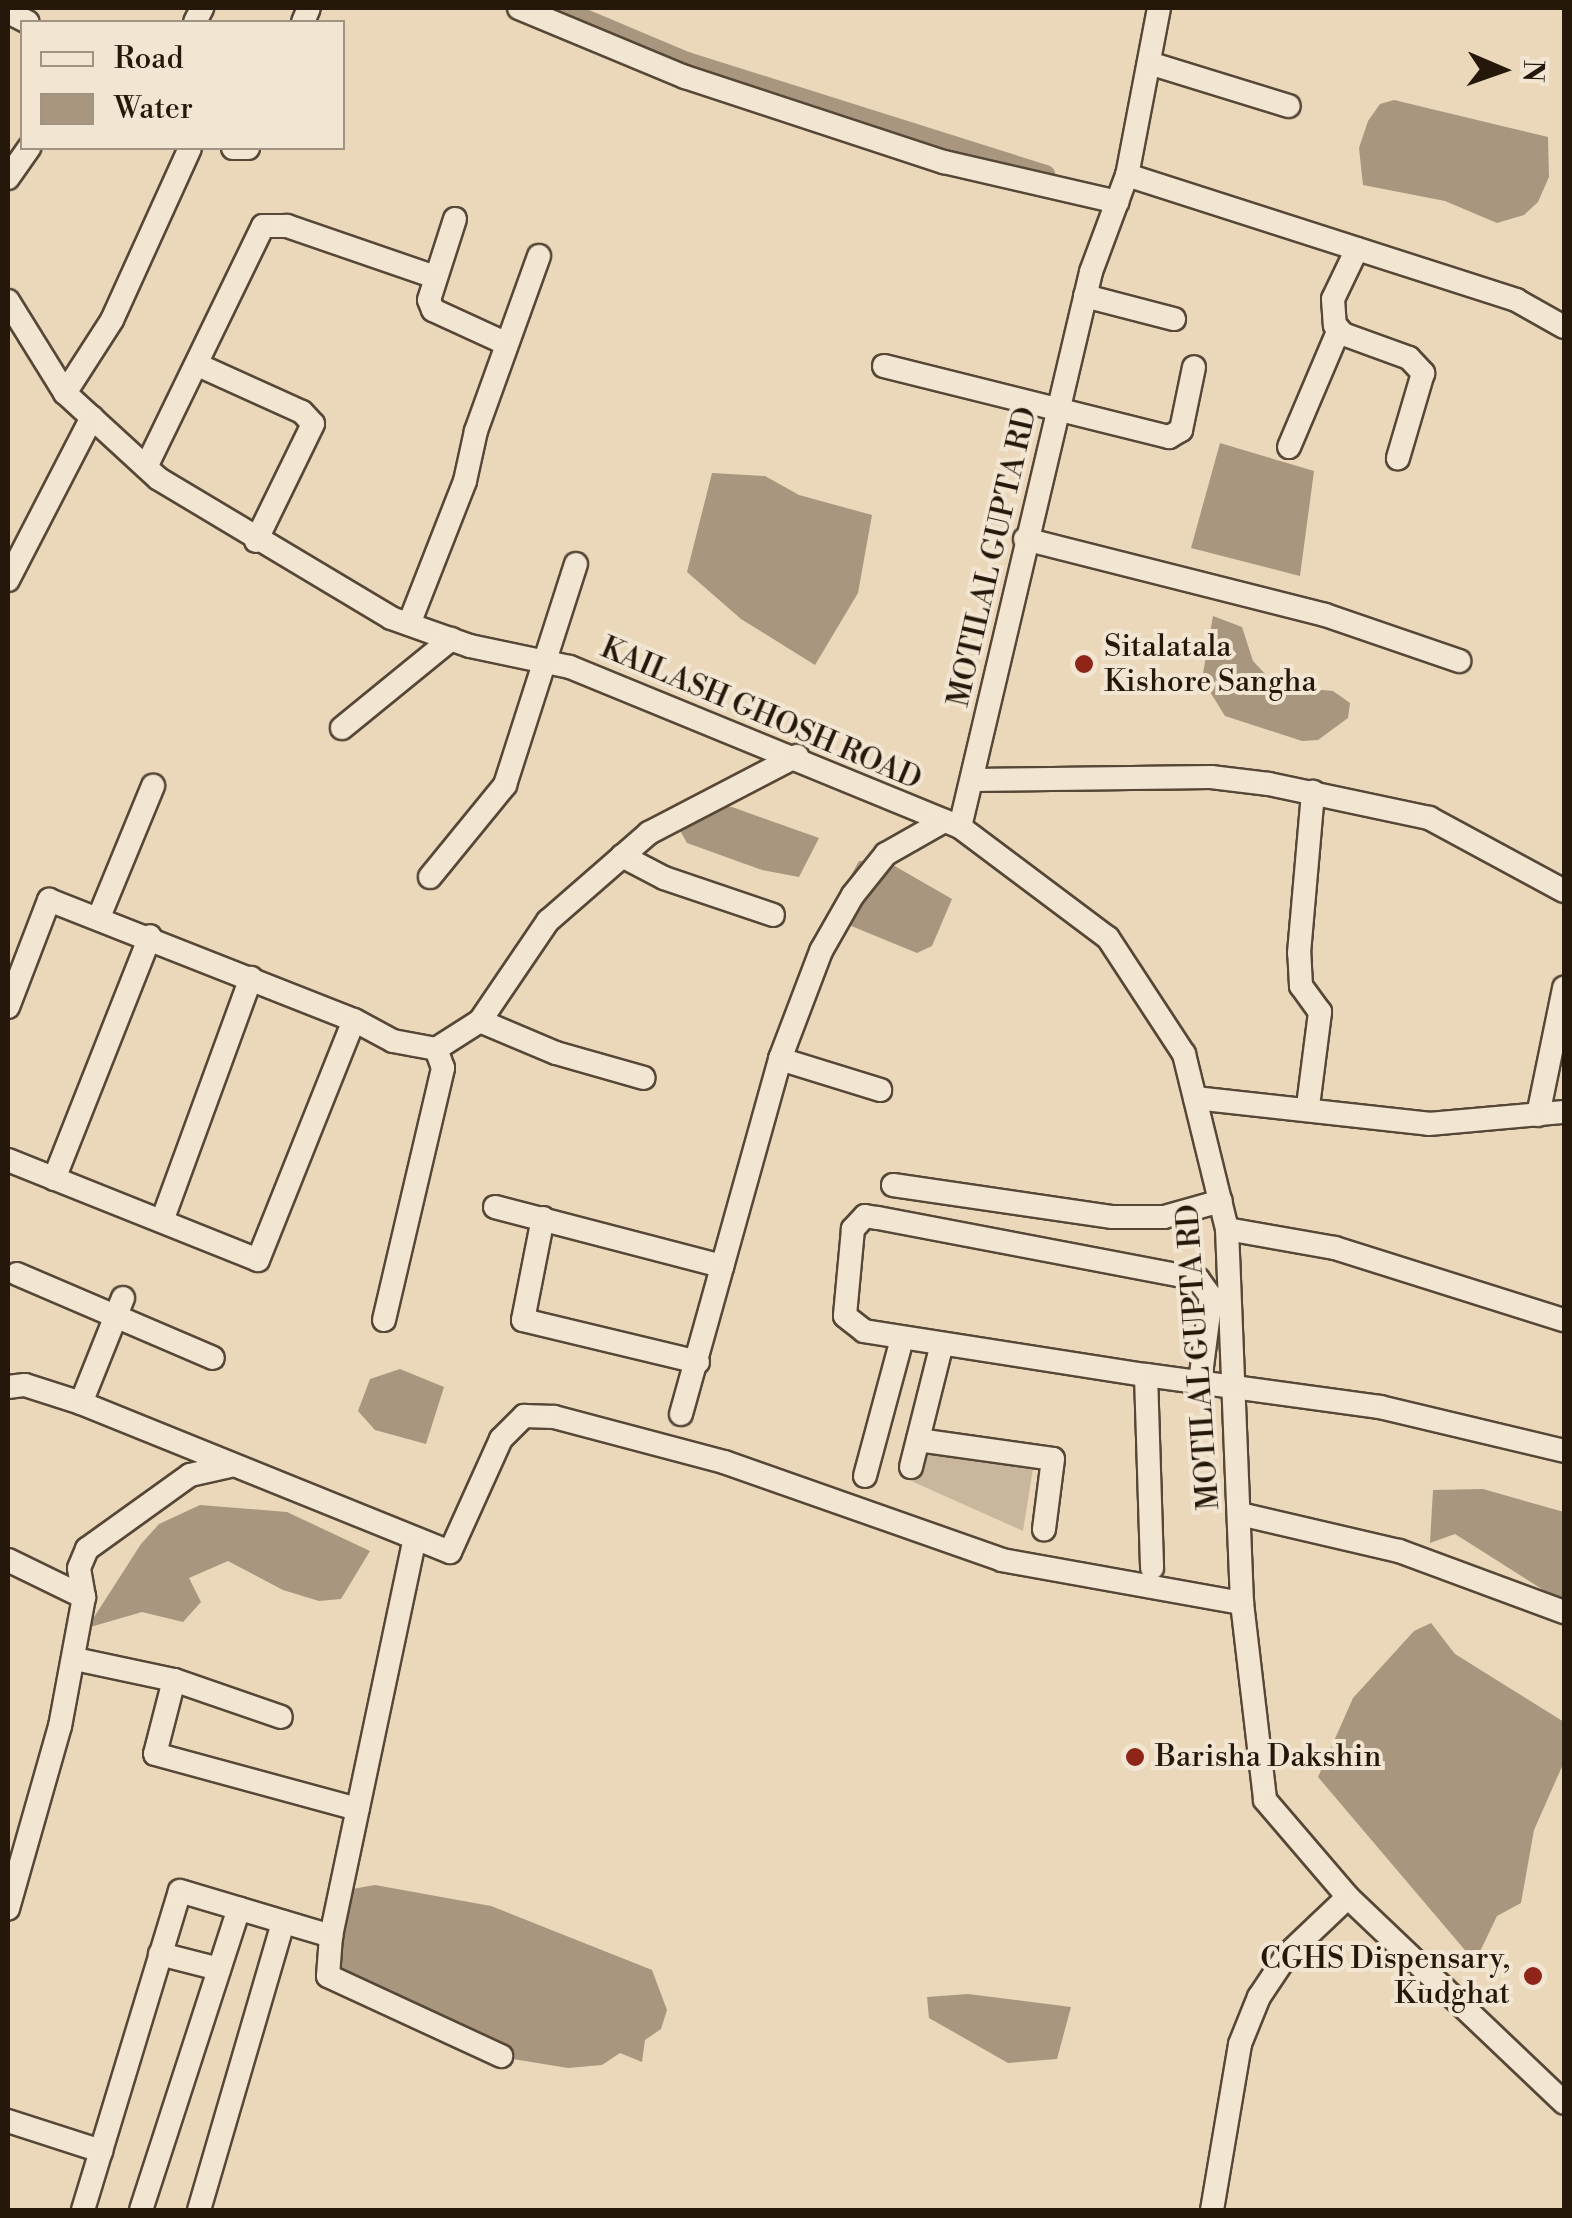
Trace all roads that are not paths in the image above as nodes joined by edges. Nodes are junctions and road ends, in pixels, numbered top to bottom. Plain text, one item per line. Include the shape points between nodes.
1 (519, 8) edge
2 (1159, 8) edge
3 (1149, 64) junction
4 (1289, 106) dead end
5 (27, 150) edge
6 (189, 150) edge
7 (1127, 176) junction
8 (8, 178) edge
9 (1117, 202) junction
10 (455, 220) dead end
11 (1357, 249) junction
12 (540, 256) dead end
13 (432, 276) junction
14 (1085, 296) junction
15 (8, 301) edge
16 (1174, 319) dead end
17 (1564, 327) edge
18 (1339, 329) junction
19 (506, 344) junction
20 (198, 365) junction
21 (884, 366) dead end
22 (1194, 368) dead end
23 (64, 393) junction
24 (1059, 406) junction
25 (92, 416) junction
26 (1289, 447) dead end
27 (1398, 458) dead end
28 (146, 467) junction
29 (1025, 539) junction
30 (256, 541) junction
31 (576, 564) dead end
32 (8, 580) edge
33 (408, 624) junction
34 (451, 640) junction
35 (1459, 660) dead end
36 (548, 663) junction
37 (342, 728) dead end
38 (797, 756) junction
39 (972, 780) junction
40 (152, 786) dead end
41 (1313, 792) junction
42 (952, 824) junction
43 (622, 856) junction
44 (430, 877) dead end
45 (1564, 891) edge
46 (773, 915) dead end
47 (99, 917) junction
48 (150, 936) junction
49 (251, 978) junction
50 (1564, 988) edge
51 (8, 1007) edge
52 (354, 1020) junction
53 (480, 1021) junction
54 (436, 1050) junction
55 (780, 1059) junction
56 (644, 1078) dead end
57 (880, 1090) dead end
58 (1195, 1098) junction
59 (1308, 1106) junction
60 (1564, 1112) edge
61 (1538, 1114) junction
62 (8, 1160) edge
63 (54, 1179) junction
64 (893, 1185) dead end
65 (1222, 1201) junction
66 (495, 1207) dead end
67 (543, 1218) junction
68 (162, 1221) junction
69 (1227, 1229) junction
70 (722, 1266) junction
71 (16, 1274) dead end
72 (120, 1306) junction
73 (384, 1320) dead end
74 (1564, 1320) edge
75 (902, 1338) junction
76 (942, 1344) junction
77 (214, 1358) dead end
78 (698, 1362) junction
79 (1146, 1375) junction
80 (1200, 1382) junction
81 (1236, 1386) junction
82 (8, 1387) edge
83 (81, 1403) junction
84 (681, 1414) dead end
85 (918, 1440) junction
86 (1564, 1451) edge
87 (230, 1466) junction
88 (911, 1467) dead end
89 (865, 1476) dead end
90 (1240, 1514) junction
91 (1044, 1529) dead end
92 (414, 1539) junction
93 (9, 1565) edge
94 (1152, 1568) dead end
95 (84, 1597) junction
96 (1242, 1603) junction
97 (1564, 1612) edge
98 (75, 1659) junction
99 (174, 1680) junction
100 (280, 1717) dead end
101 (358, 1809) junction
102 (16, 1854) edge
103 (1348, 1897) junction
104 (8, 1909) edge
105 (239, 1909) junction
106 (283, 1922) junction
107 (332, 1936) junction
108 (160, 1954) junction
109 (220, 1969) junction
110 (501, 2056) dead end
111 (1564, 2104) edge
112 (8, 2121) edge
113 (101, 2151) junction
114 (83, 2210) edge
115 (141, 2210) edge
116 (199, 2210) edge
117 (1212, 2210) edge

1 - 9 street via 685,77 907,150
2 - 3 street, MOTILAL GUPTA RD
3 - 4 street
3 - 7 street, MOTILAL GUPTA RD
5 - 8 street
6 - 23 street via 112,320
7 - 9 street, MOTILAL GUPTA RD
7 - 11 street
9 - 14 street, MOTILAL GUPTA RD
10 - 13 street
11 - 17 street via 1516,300
11 - 18 street via 1334,300
12 - 19 street
13 - 19 street via 427,292 433,310
13 - 20 street via 287,226 263,226
14 - 16 street
14 - 24 street, MOTILAL GUPTA RD
15 - 23 street, KAILASH GHOSH ROAD
18 - 26 street
18 - 27 street via 1419,363 1424,386
19 - 33 street via 465,481
20 - 28 street
20 - 30 street via 302,412 313,424
21 - 24 street
22 - 24 street via 1176,436
23 - 25 street, KAILASH GHOSH ROAD
24 - 29 street, MOTILAL GUPTA RD
25 - 28 street, KAILASH GHOSH ROAD
25 - 32 street
28 - 30 street, KAILASH GHOSH ROAD
29 - 35 street via 1325,615
29 - 39 street, MOTILAL GUPTA RD
30 - 33 street, KAILASH GHOSH ROAD
31 - 36 street
33 - 34 street, KAILASH GHOSH ROAD
34 - 36 street, KAILASH GHOSH ROAD
34 - 37 street
36 - 38 street, KAILASH GHOSH ROAD
36 - 44 street via 506,785
38 - 42 street, KAILASH GHOSH ROAD
38 - 43 street via 649,833
39 - 41 street via 1211,777
39 - 42 street, MOTILAL GUPTA RD
40 - 47 street
41 - 45 street via 1429,818
41 - 59 street via 1299,953 1301,986 1320,1012
42 - 55 street via 886,854 853,895 820,951
42 - 58 street, MOTILAL GUPTA RD via 1108,938 1184,1054
43 - 46 street via 664,878
43 - 53 street via 548,921
47 - 48 street
47 - 51 street via 49,900
48 - 49 street
48 - 63 street
49 - 52 street
49 - 68 street
50 - 61 street
52 - 54 street via 393,1041
52 - 68 street via 258,1260
53 - 54 street
53 - 56 street via 556,1053
54 - 73 street via 443,1068
55 - 57 street
55 - 70 street
58 - 59 street
58 - 65 street, MOTILAL GUPTA RD
59 - 61 street via 1428,1124
60 - 61 street
62 - 63 street
63 - 68 street
64 - 65 street via 1114,1216 1164,1217
65 - 69 street, MOTILAL GUPTA RD
66 - 67 street
67 - 70 street
67 - 78 street via 523,1320
69 - 74 street via 1336,1248
69 - 81 street, MOTILAL GUPTA RD
70 - 78 street
71 - 72 street
72 - 77 street
72 - 83 street
75 - 76 street
75 - 80 street via 852,1326 845,1316 852,1228 865,1216 1198,1278 1211,1297
75 - 89 street
76 - 79 street
76 - 85 street
78 - 84 street
79 - 80 street
79 - 94 street
80 - 81 street
81 - 86 street via 1380,1407
81 - 90 street, MOTILAL GUPTA RD
82 - 83 street via 25,1385
83 - 87 street
85 - 88 street
85 - 91 street via 1053,1459
87 - 92 street
87 - 95 street via 190,1475 87,1550 79,1568
90 - 96 street, MOTILAL GUPTA RD
90 - 97 street via 1399,1551
92 - 96 street via 450,1552 501,1438 524,1416 554,1416 724,1462 1002,1560
92 - 101 street
93 - 95 street
95 - 98 street
96 - 103 street, MOTILAL GUPTA RD via 1265,1800
98 - 99 street
98 - 102 street
99 - 100 street
99 - 101 street via 154,1754
101 - 107 street
102 - 104 street
103 - 111 street, MOTILAL GUPTA RD
103 - 117 street via 1287,1955 1259,1997 1240,2044
105 - 106 street
105 - 108 street via 180,1891
105 - 109 street
106 - 107 street
106 - 116 street
107 - 110 street via 328,1976
108 - 109 street
108 - 113 street
109 - 115 street
112 - 113 street
113 - 114 street

